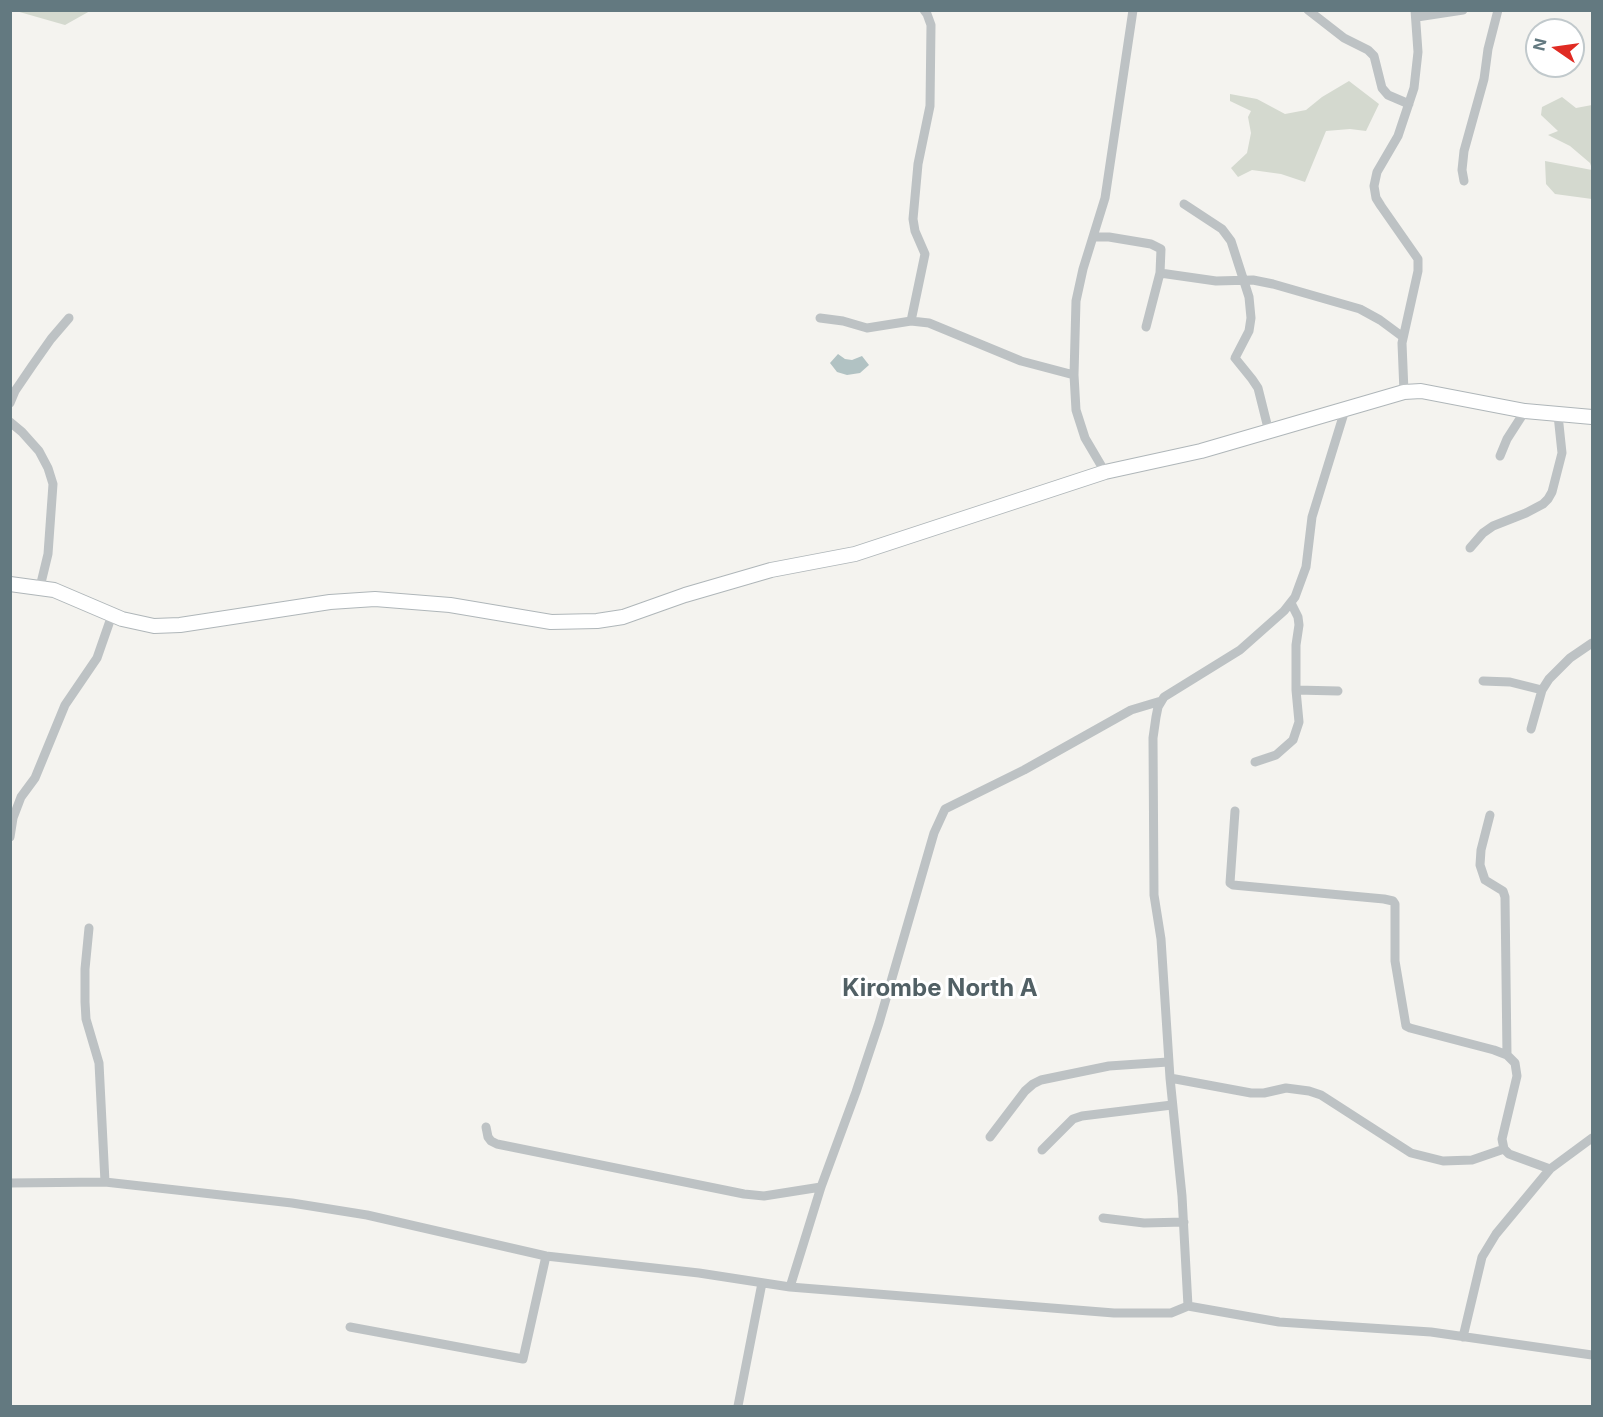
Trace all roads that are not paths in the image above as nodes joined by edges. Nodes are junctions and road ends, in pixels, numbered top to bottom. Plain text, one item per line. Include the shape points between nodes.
1 (924, 10) edge
2 (1132, 10) edge
3 (1308, 10) edge
4 (1463, 10) edge
5 (1498, 10) edge
6 (1416, 14) edge
7 (1409, 104) junction
8 (1464, 181) dead end
9 (1184, 204) dead end
10 (1094, 237) junction
11 (1160, 273) junction
12 (1245, 281) junction
13 (69, 318) dead end
14 (820, 318) dead end
15 (911, 321) junction
16 (1146, 327) dead end
17 (1403, 337) junction
18 (1074, 375) junction
19 (1404, 392) junction
20 (10, 403) edge
21 (1345, 410) junction
22 (1525, 411) junction
23 (1558, 415) junction
24 (1593, 417) edge
25 (10, 422) edge
26 (1269, 432) junction
27 (1500, 456) dead end
28 (1105, 472) junction
29 (1470, 548) dead end
30 (10, 584) edge
31 (40, 587) junction
32 (1291, 603) junction
33 (112, 615) junction
34 (1593, 643) edge
35 (1483, 681) dead end
36 (1296, 690) junction
37 (1542, 690) junction
38 (1338, 691) dead end
39 (1161, 701) junction
40 (1531, 729) dead end
41 (1255, 762) dead end
42 (1236, 811) dead end
43 (1490, 814) dead end
44 (10, 837) edge
45 (89, 928) dead end
46 (1507, 1055) junction
47 (1168, 1062) junction
48 (1170, 1077) junction
49 (1172, 1105) junction
50 (486, 1126) dead end
51 (990, 1137) dead end
52 (1593, 1138) edge
53 (1504, 1149) junction
54 (1042, 1150) dead end
55 (1550, 1169) junction
56 (105, 1182) junction
57 (10, 1183) edge
58 (821, 1187) junction
59 (1103, 1218) dead end
60 (1184, 1222) junction
61 (546, 1256) junction
62 (762, 1283) junction
63 (790, 1287) junction
64 (1188, 1306) junction
65 (350, 1327) dead end
66 (1463, 1337) junction
67 (1593, 1355) edge
68 (738, 1407) edge

1 - 15 street via 931,25 930,106 918,164 913,219 924,254
2 - 10 street via 1105,198
3 - 7 street via 1374,56 1382,88
4 - 6 street
5 - 8 street via 1464,151
6 - 7 street via 1417,77
7 - 17 street via 1398,136 1374,179 1376,198 1418,259
9 - 12 street via 1226,233
10 - 11 street via 1130,240 1161,249
10 - 18 street via 1078,285
11 - 12 street
11 - 16 street
12 - 17 street via 1263,281 1360,309
12 - 26 street via 1251,318 1235,358 1258,388
13 - 20 street via 32,366
14 - 15 street via 874,328
15 - 18 street via 943,327 1022,361
17 - 19 street
18 - 28 street via 1079,424
19 - 21 street
19 - 22 street via 1421,391
21 - 26 street
21 - 32 street via 1312,517 1303,578
22 - 23 street
22 - 27 street via 1506,439
23 - 24 street
23 - 29 street via 1562,453 1548,499 1493,526
25 - 31 street via 39,451 53,484 48,554
26 - 28 street
28 - 33 street via 855,554 771,570 623,617 597,621 551,622 450,605 375,599 180,625 142,625
30 - 31 street
31 - 33 street
32 - 36 street via 1299,625
32 - 39 street via 1240,650
33 - 44 street via 97,658 65,705 35,778 21,797
34 - 37 street via 1558,669
35 - 37 street via 1510,682
36 - 38 street
36 - 41 street via 1299,722 1293,740 1273,757
37 - 40 street
39 - 47 street via 1153,738 1153,863
39 - 58 street via 1131,710 945,809 934,833 879,1023
42 - 46 street via 1231,884 1393,901 1395,961 1406,1026
43 - 46 street via 1480,865 1485,880 1503,891 1505,897
45 - 56 street via 86,1019 99,1063
46 - 53 street via 1517,1070 1502,1139
47 - 48 street
47 - 51 street via 1109,1066 1041,1080 1025,1091
48 - 49 street
48 - 53 street via 1251,1093 1286,1088 1309,1091 1399,1146 1426,1158 1472,1160
49 - 54 street via 1073,1119
49 - 60 street
50 - 58 street via 488,1137 497,1144 744,1194 764,1196
52 - 55 street
53 - 55 street
55 - 66 street via 1482,1257
56 - 57 street
56 - 61 street via 342,1210
58 - 63 street
59 - 60 street
60 - 64 street
61 - 62 street
61 - 65 street via 523,1359
62 - 63 street
62 - 68 street
63 - 64 street via 1114,1313 1171,1313
64 - 66 street via 1280,1322
66 - 67 street

